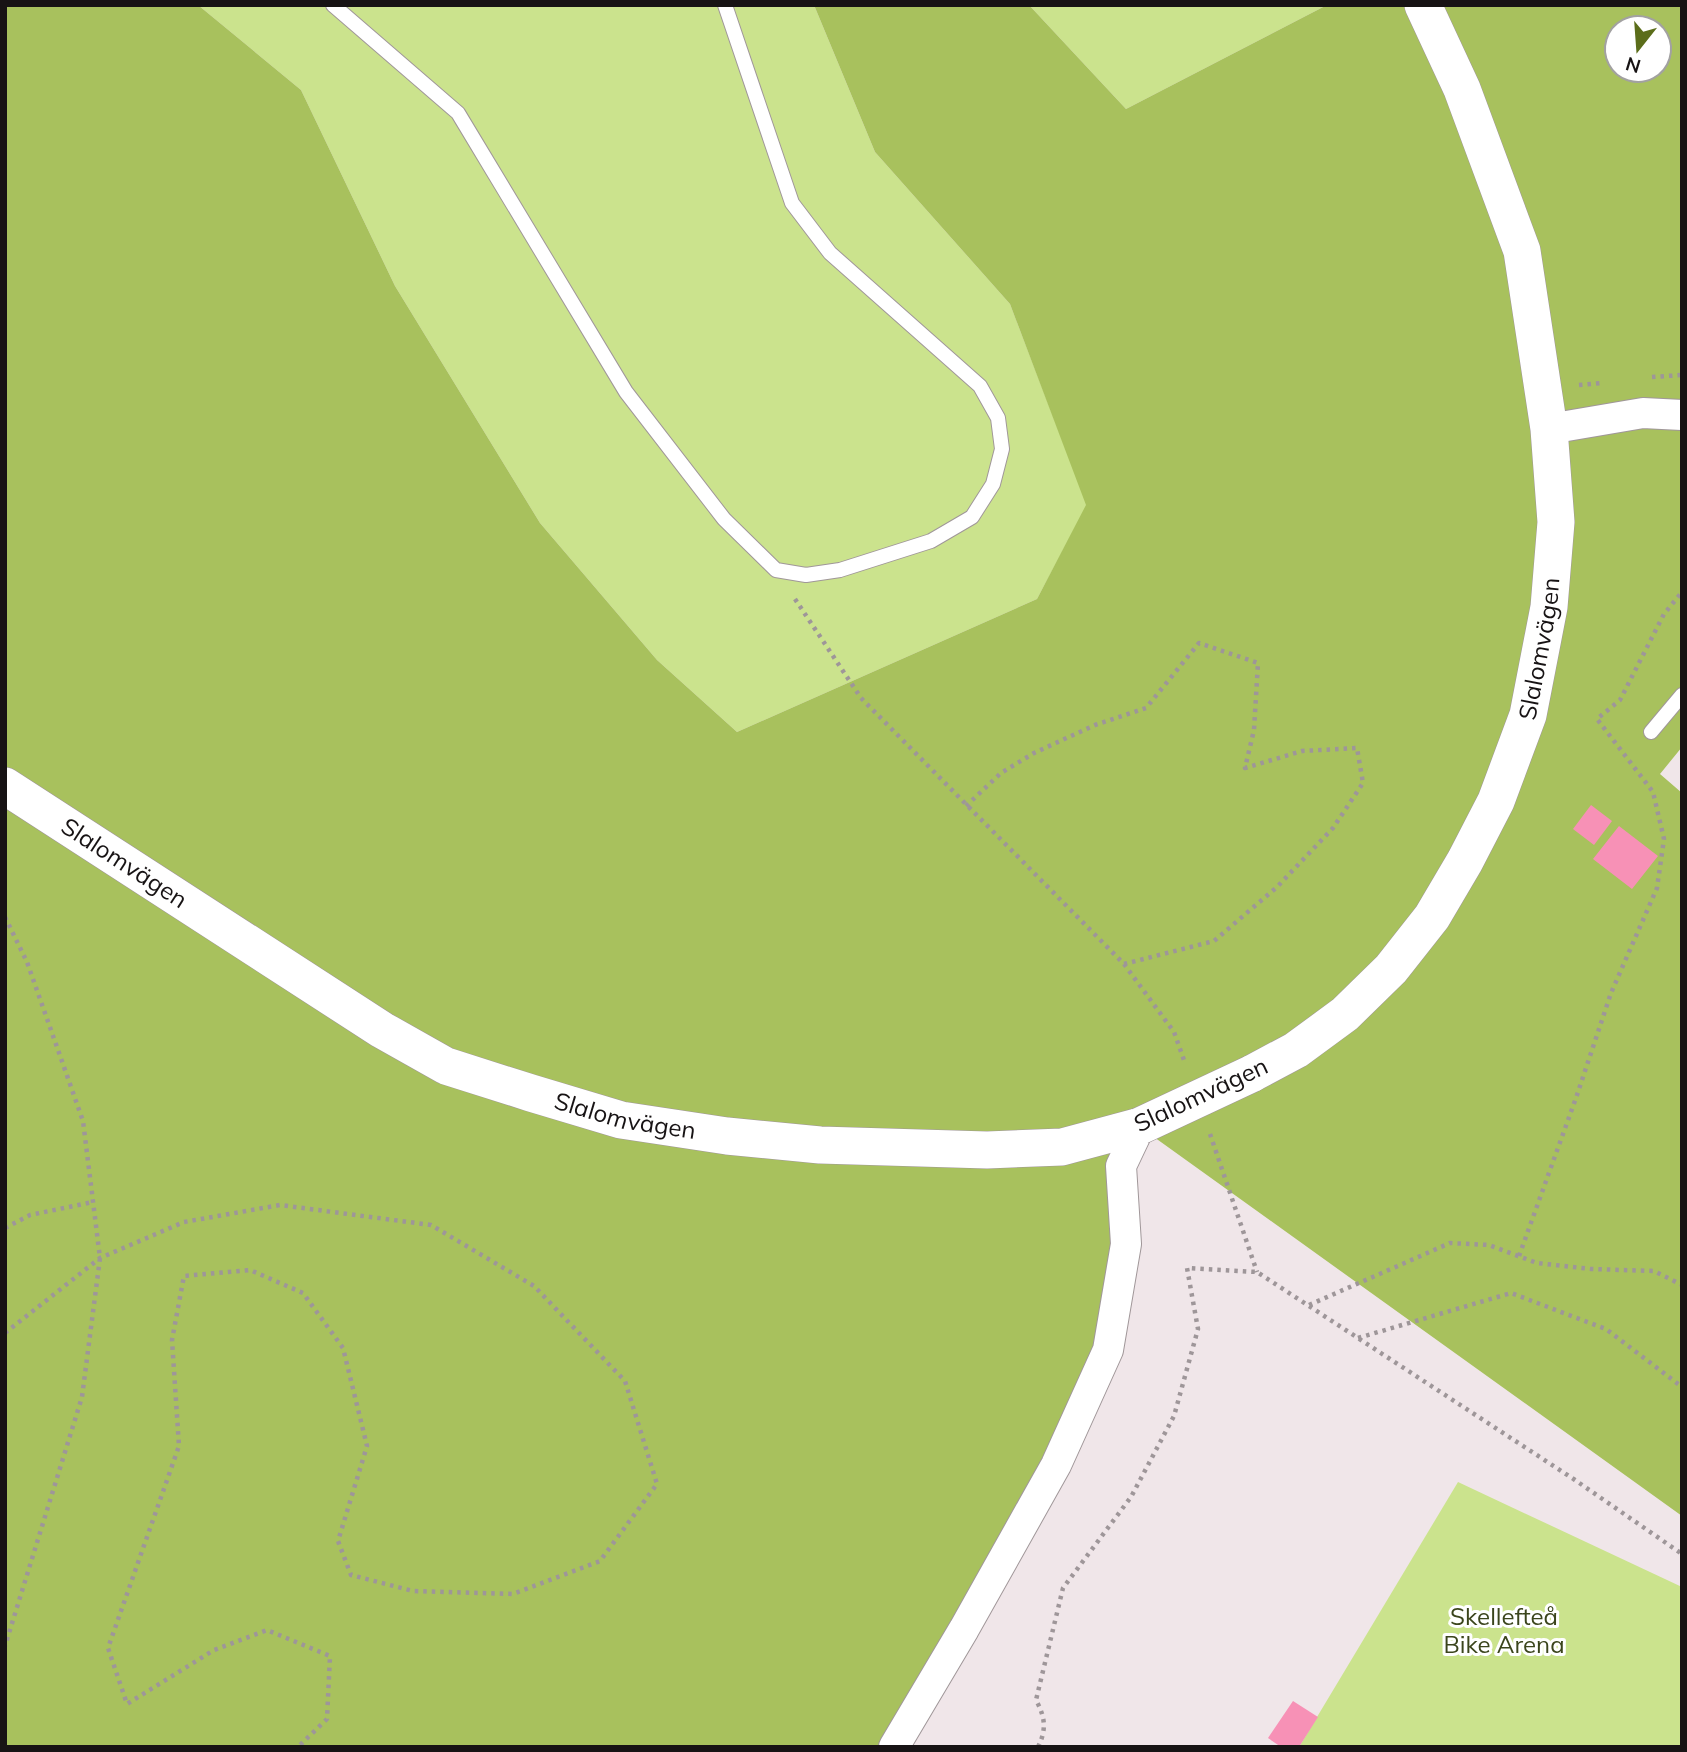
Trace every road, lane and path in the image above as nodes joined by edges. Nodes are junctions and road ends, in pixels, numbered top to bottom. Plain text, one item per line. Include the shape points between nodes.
1 (332, 5) edge
2 (725, 5) edge
3 (1423, 5) edge
4 (1682, 415) edge
5 (1549, 429) junction
6 (776, 570) junction
7 (1682, 592) edge
8 (1682, 695) edge
9 (1651, 732) dead end
10 (5, 786) edge
11 (966, 806) junction
12 (5, 918) edge
13 (1124, 964) junction
14 (1186, 1067) dead end
15 (1207, 1125) dead end
16 (1140, 1126) junction
17 (93, 1202) junction
18 (5, 1228) edge
19 (1519, 1256) junction
20 (100, 1258) junction
21 (1257, 1272) junction
22 (1682, 1285) edge
23 (1308, 1305) junction
24 (5, 1333) edge
25 (1358, 1338) junction
26 (1682, 1387) edge
27 (1682, 1554) edge
28 (5, 1646) edge
29 (298, 1747) edge
30 (894, 1747) edge
31 (1038, 1747) edge

1 - 6 lane via 457,113 626,393 724,519
2 - 6 lane via 792,203 830,253 981,386 998,418 1002,449 993,484 972,517 931,541 840,570 806,575
3 - 5 street, Slalomvägen via 1462,89 1522,251
4 - 5 street via 1643,413
5 - 16 street, Slalomvägen, bridge via 1556,522 1549,607 1528,715 1496,801 1465,861 1432,917 1391,969 1345,1014 1296,1050
6 - 11 path via 861,698
7 - 19 path via 1664,614 1620,700 1597,719 1653,792 1664,839 1657,888 1611,993
8 - 9 lane
10 - 16 street, Slalomvägen via 382,1030 446,1066 543,1097 621,1120 820,1145 987,1150 1062,1147
11 - 13 path
11 - 13 path via 1001,772 1034,753 1146,708 1199,643 1258,663 1254,730 1245,768 1302,751 1357,748 1363,783 1333,828 1277,887 1214,941
12 - 17 path via 27,962 83,1121
13 - 14 path via 1174,1032
15 - 21 path
16 - 30 street via 1121,1166 1126,1244 1108,1350 1056,1465
17 - 18 path via 30,1215
17 - 20 path
19 - 22 path via 1564,1266 1654,1271
19 - 23 path via 1489,1245 1450,1242
20 - 24 path
20 - 28 path via 82,1397
20 - 29 path via 184,1223 280,1205 431,1225 534,1286 625,1381 657,1484 600,1561 513,1594 414,1591 351,1575 338,1541 367,1446 344,1348 303,1293 250,1270 184,1276 172,1340 179,1446 107,1648 127,1704 214,1650 267,1630 330,1656 327,1719
21 - 23 path
21 - 31 path via 1187,1268 1198,1329 1174,1416 1131,1497 1063,1588 1036,1700 1044,1714
23 - 25 path
25 - 26 path via 1511,1293 1606,1329
25 - 27 path

